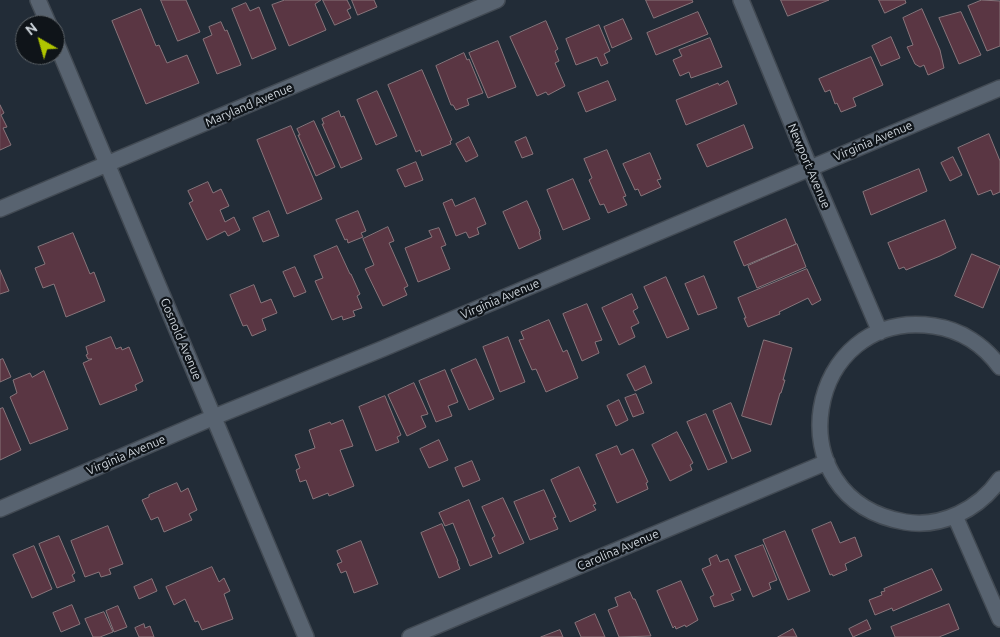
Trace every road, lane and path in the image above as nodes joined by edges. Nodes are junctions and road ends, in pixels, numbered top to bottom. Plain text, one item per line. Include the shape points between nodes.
1 (38, 0) edge
2 (497, 0) edge
3 (740, 0) edge
4 (44, 15) edge
5 (65, 64) edge
6 (1000, 88) edge
7 (108, 165) junction
8 (810, 168) junction
9 (0, 209) edge
10 (880, 332) junction
11 (1000, 367) edge
12 (214, 417) junction
13 (826, 462) junction
14 (1000, 479) edge
15 (0, 508) edge
16 (954, 516) junction
17 (1000, 619) edge
18 (306, 637) edge
19 (410, 637) edge

1 - 4 street
2 - 7 street, Maryland Avenue
3 - 8 street, Newport Avenue
5 - 7 street, Gosnold Avenue
6 - 8 street, Virginia Avenue
7 - 9 street, Maryland Avenue
7 - 12 street, Gosnold Avenue
8 - 10 street, Newport Avenue
8 - 12 street, Virginia Avenue
10 - 11 street via 924,324 946,328 966,336 984,349
10 - 13 street via 844,358 828,383 819,419 820,441
12 - 15 street, Virginia Avenue
12 - 18 street, Gosnold Avenue
13 - 16 street via 837,482 852,498 869,511 890,520 933,522
13 - 19 street, Carolina Avenue
14 - 16 street via 992,491 974,506
16 - 17 street

